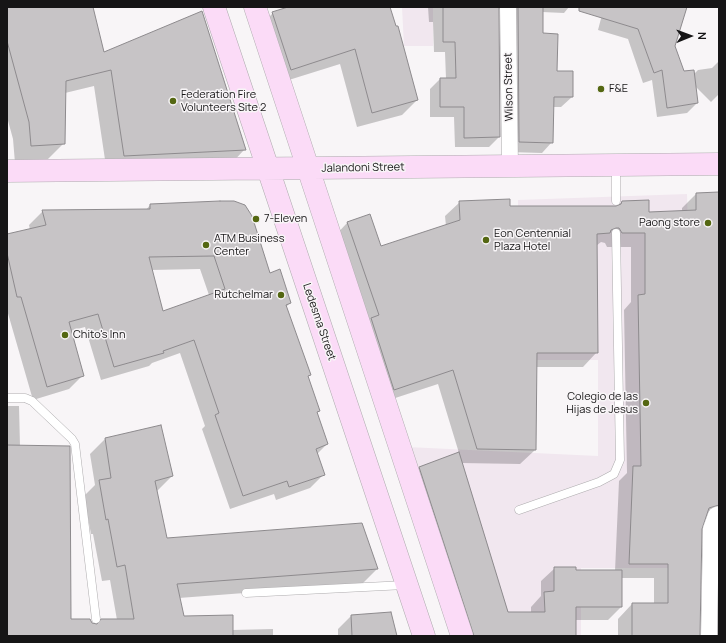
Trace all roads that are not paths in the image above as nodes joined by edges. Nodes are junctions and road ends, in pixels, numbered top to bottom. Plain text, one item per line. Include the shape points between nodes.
1 (214, 7) edge
2 (255, 7) edge
3 (508, 7) edge
4 (719, 164) edge
5 (616, 165) junction
6 (510, 167) junction
7 (267, 169) junction
8 (299, 169) junction
9 (7, 171) edge
10 (616, 201) dead end
11 (616, 233) dead end
12 (7, 398) edge
13 (519, 510) dead end
14 (719, 514) edge
15 (407, 585) junction
16 (246, 593) dead end
17 (96, 619) dead end
18 (424, 636) edge
19 (462, 636) edge
20 (709, 636) edge

1 - 7 main road, Ledesma Street
2 - 8 main road
3 - 6 street, Wilson Street
4 - 5 main road, Jalandoni Street
5 - 6 main road, Jalandoni Street
5 - 10 lane
6 - 8 main road, Jalandoni Street
7 - 8 main road, Jalandoni Street
7 - 9 main road, Jalandoni Street
7 - 15 main road, Ledesma Street
8 - 19 main road
11 - 13 lane via 620,460 614,474 599,482
12 - 17 lane via 25,398 32,401 75,444
14 - 20 street via 716,514 711,529
15 - 16 lane
15 - 18 main road, Ledesma Street

